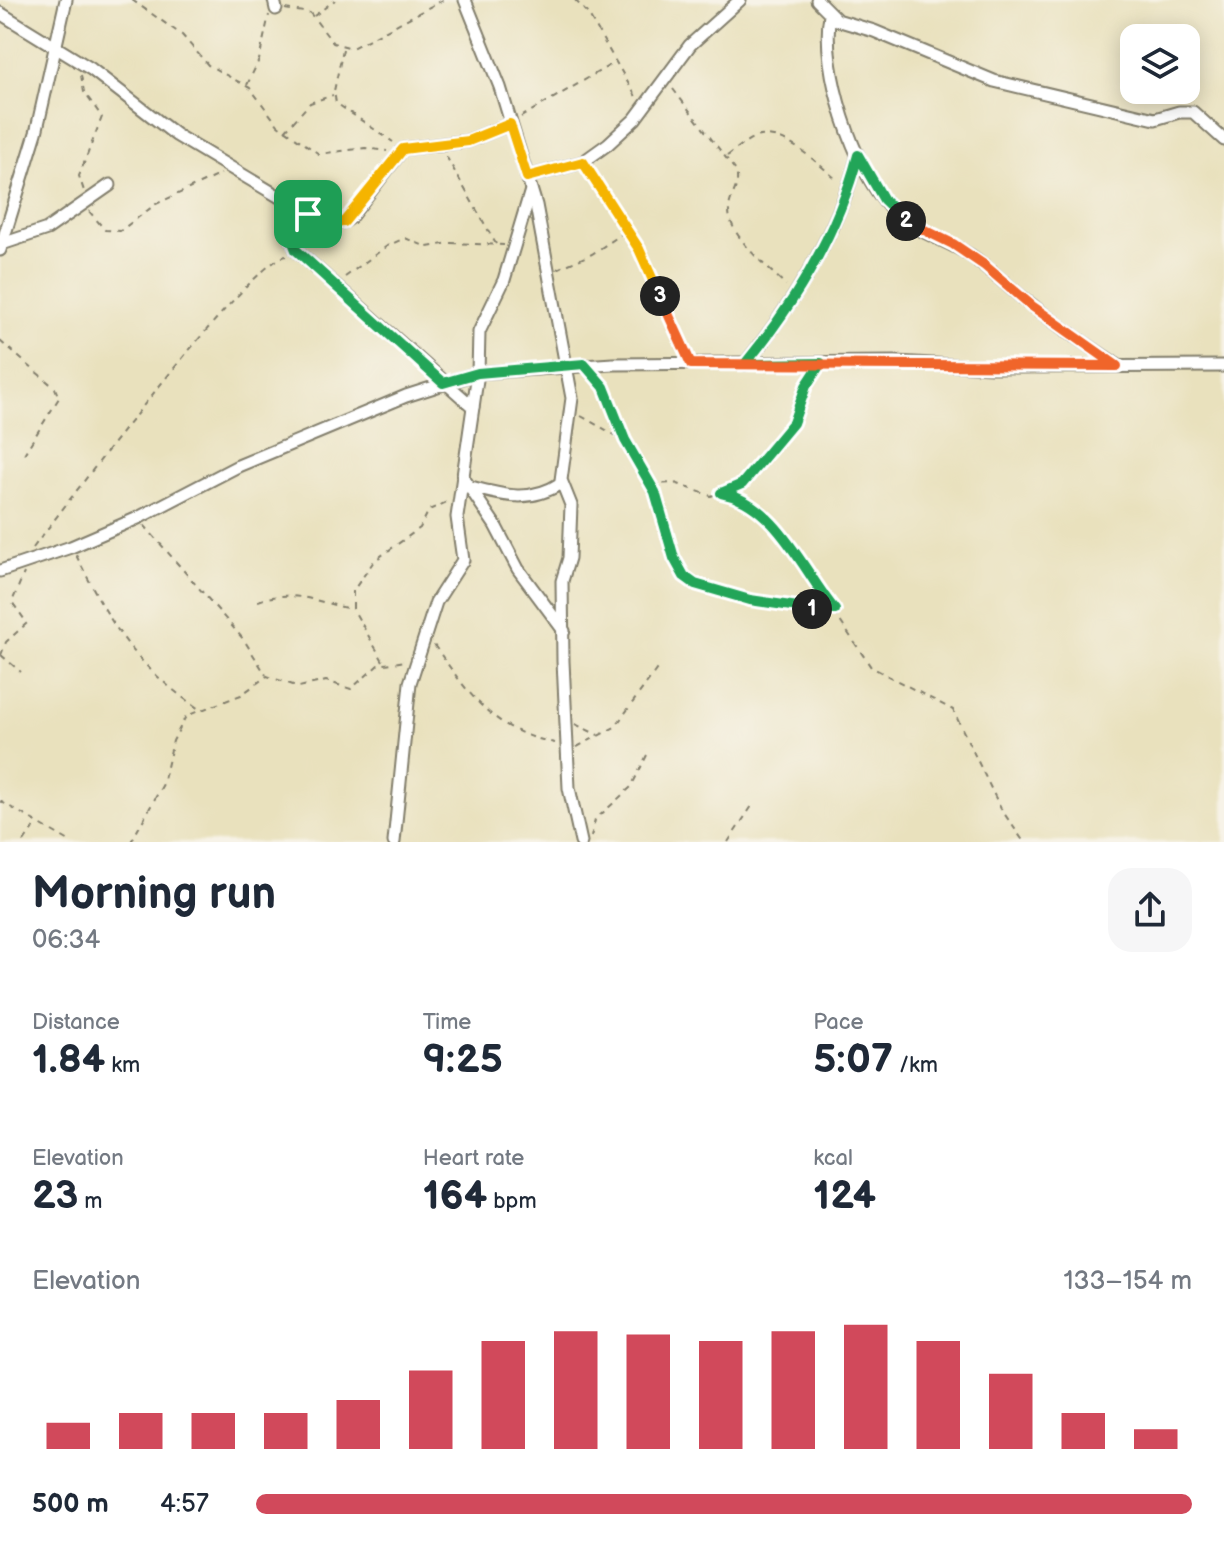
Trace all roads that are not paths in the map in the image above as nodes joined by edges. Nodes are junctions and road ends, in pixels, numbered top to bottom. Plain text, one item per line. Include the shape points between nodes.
1 (66, 0) edge
2 (465, 0) edge
3 (740, 0) edge
4 (817, 0) edge
5 (0, 13) edge
6 (830, 15) junction
7 (55, 46) junction
8 (510, 124) junction
9 (1224, 140) edge
10 (858, 155) junction
11 (529, 183) junction
12 (110, 185) dead end
13 (308, 214) junction
14 (1, 247) edge
15 (565, 364) junction
16 (745, 364) junction
17 (1117, 366) junction
18 (1224, 366) edge
19 (478, 373) junction
20 (443, 383) junction
21 (473, 407) junction
22 (467, 483) junction
23 (561, 483) junction
24 (0, 571) edge
25 (564, 631) junction
26 (394, 842) edge
27 (581, 842) edge

1 - 7 street
2 - 8 street
3 - 11 street via 707,27 627,128 583,162
4 - 6 street
5 - 7 street
6 - 9 street via 1023,90 1155,119 1193,112
6 - 10 street via 828,54
7 - 13 street via 176,135
7 - 14 street via 36,133
8 - 11 street
8 - 13 street via 468,141 400,151 344,222
10 - 16 street via 839,218
10 - 17 street via 900,217 976,259
11 - 15 street
11 - 19 street via 504,280 479,332
12 - 14 street via 47,229
13 - 20 street via 288,237
15 - 16 street
15 - 19 street
15 - 23 street via 572,412
16 - 17 street
17 - 18 street
19 - 20 street
19 - 21 street
20 - 21 street
20 - 24 street via 238,466 71,547
21 - 22 street
22 - 23 street via 522,497 537,496
22 - 25 street via 518,569
22 - 26 street via 457,517 463,560 436,602 410,683
23 - 25 street via 571,505 569,558 562,581
25 - 27 street via 570,801

